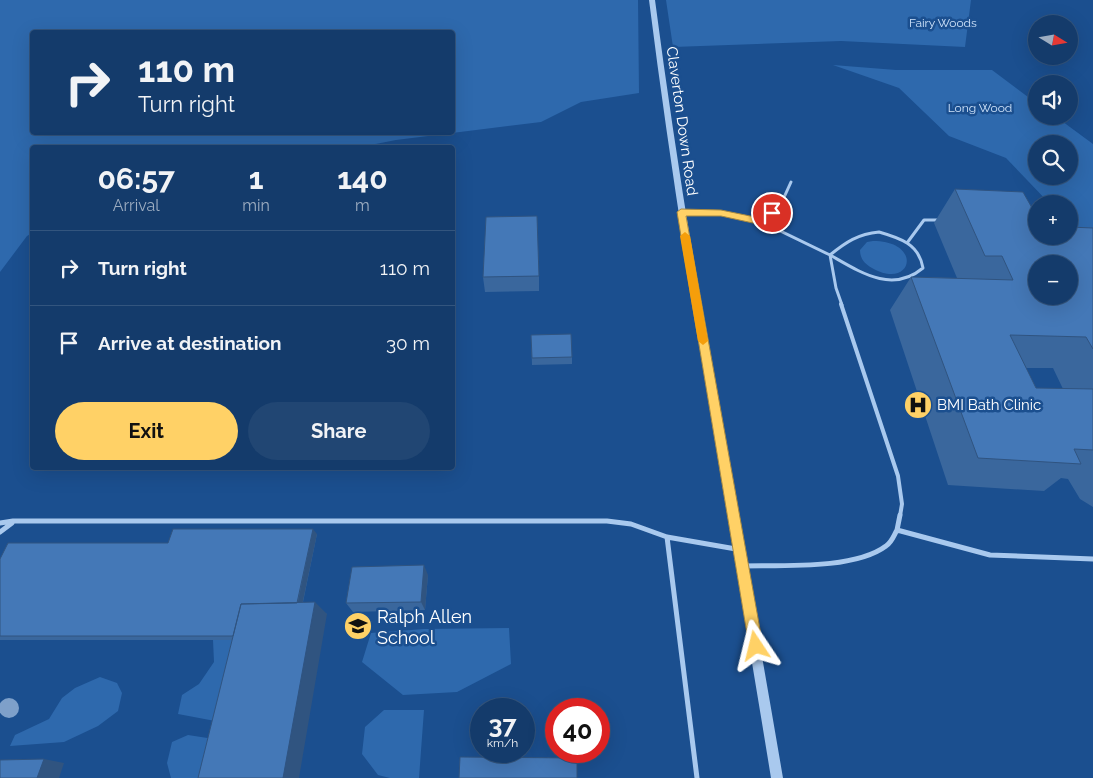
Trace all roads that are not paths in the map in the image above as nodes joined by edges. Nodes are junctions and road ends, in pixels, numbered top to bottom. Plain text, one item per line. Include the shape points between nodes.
1 (652, 0) edge
2 (791, 182) dead end
3 (681, 212) junction
4 (942, 220) dead end
5 (762, 222) junction
6 (907, 242) junction
7 (830, 255) junction
8 (13, 521) junction
9 (0, 524) edge
10 (897, 530) junction
11 (0, 532) edge
12 (667, 537) junction
13 (738, 549) junction
14 (1093, 558) edge
15 (741, 566) junction
16 (698, 778) edge
17 (777, 778) edge

1 - 3 street, Claverton Down Road
2 - 5 lane via 781,204
3 - 5 lane via 721,213
3 - 13 street, Claverton Down Road
4 - 6 lane via 924,220
5 - 7 lane
6 - 7 lane via 879,232 862,233
6 - 7 lane via 923,258 924,268 916,276 903,281 863,274
7 - 10 lane via 836,288 898,476 902,504
8 - 9 lane
8 - 11 lane
8 - 12 lane via 607,521 631,524
10 - 14 lane via 990,555
10 - 15 lane via 888,546 865,557 843,562
12 - 13 lane
12 - 16 lane
13 - 15 street, Claverton Down Road
15 - 17 street, Claverton Down Road

